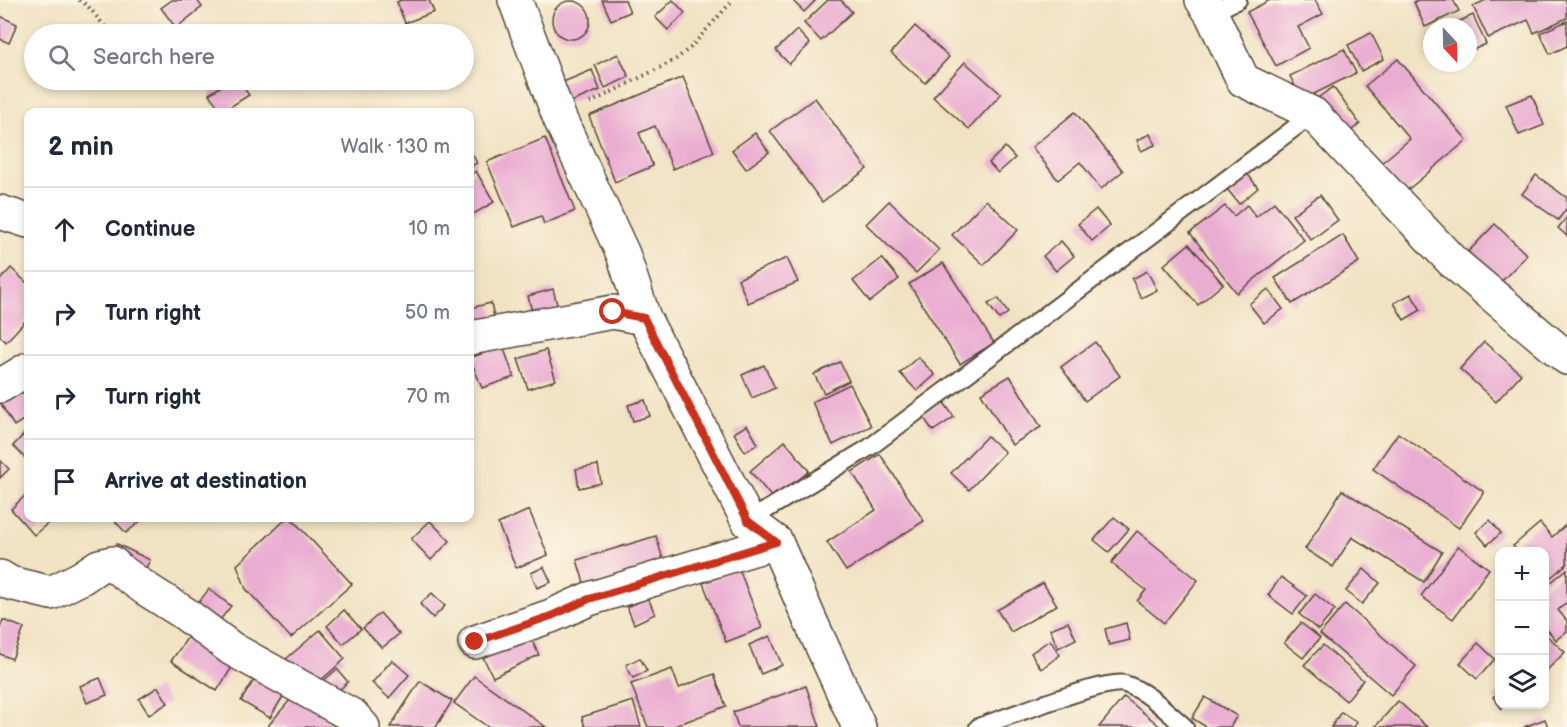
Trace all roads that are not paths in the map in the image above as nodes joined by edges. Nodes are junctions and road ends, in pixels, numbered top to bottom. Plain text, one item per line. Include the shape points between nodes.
1 (515, 0) edge
2 (1217, 4) edge
3 (1313, 114) junction
4 (0, 212) edge
5 (24, 220) edge
6 (644, 318) junction
7 (474, 338) edge
8 (1567, 358) edge
9 (24, 371) edge
10 (0, 386) edge
11 (748, 521) junction
12 (776, 542) junction
13 (0, 577) edge
14 (475, 642) dead end
15 (363, 727) edge
16 (859, 727) edge
17 (978, 727) edge
18 (1185, 727) edge

1 - 6 street via 560,119 623,254
2 - 3 street via 1243,80
3 - 8 street via 1452,261
3 - 11 lane via 870,447
4 - 5 street
6 - 7 street via 613,312
6 - 11 street
9 - 10 street
11 - 12 street
12 - 14 street via 589,599
12 - 16 street
13 - 15 street via 51,593 99,566 112,563 231,649 353,716
17 - 18 lane via 1097,687 1122,683 1146,693

